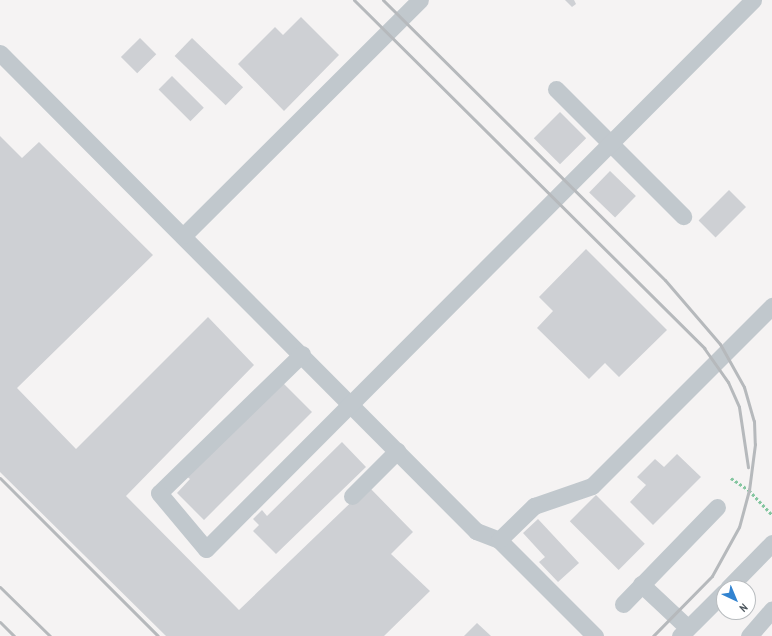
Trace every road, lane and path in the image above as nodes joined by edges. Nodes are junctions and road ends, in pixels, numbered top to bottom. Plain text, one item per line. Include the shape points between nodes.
1 (420, 0) edge
2 (752, 0) edge
3 (0, 53) edge
4 (556, 89) dead end
5 (610, 143) junction
6 (683, 216) dead end
7 (184, 235) junction
8 (772, 306) edge
9 (302, 354) junction
10 (349, 403) junction
11 (397, 450) junction
12 (731, 478) dead end
13 (352, 496) dead end
14 (717, 507) dead end
15 (772, 515) edge
16 (499, 540) junction
17 (772, 543) edge
18 (736, 580) edge
19 (641, 584) junction
20 (716, 600) edge
21 (623, 604) dead end
22 (772, 610) edge
23 (684, 632) edge
24 (595, 636) edge
25 (749, 636) edge

1 - 7 street
2 - 5 street
3 - 7 street
4 - 5 street
5 - 6 street
5 - 10 street
7 - 9 street
8 - 16 street via 592,486 534,506
9 - 10 street
9 - 10 street via 159,493 206,549
10 - 11 street
11 - 13 street
11 - 16 street via 476,531
12 - 15 path via 750,490
14 - 19 street
16 - 24 street
17 - 18 street
19 - 21 street
19 - 23 street
20 - 23 street
22 - 25 street

